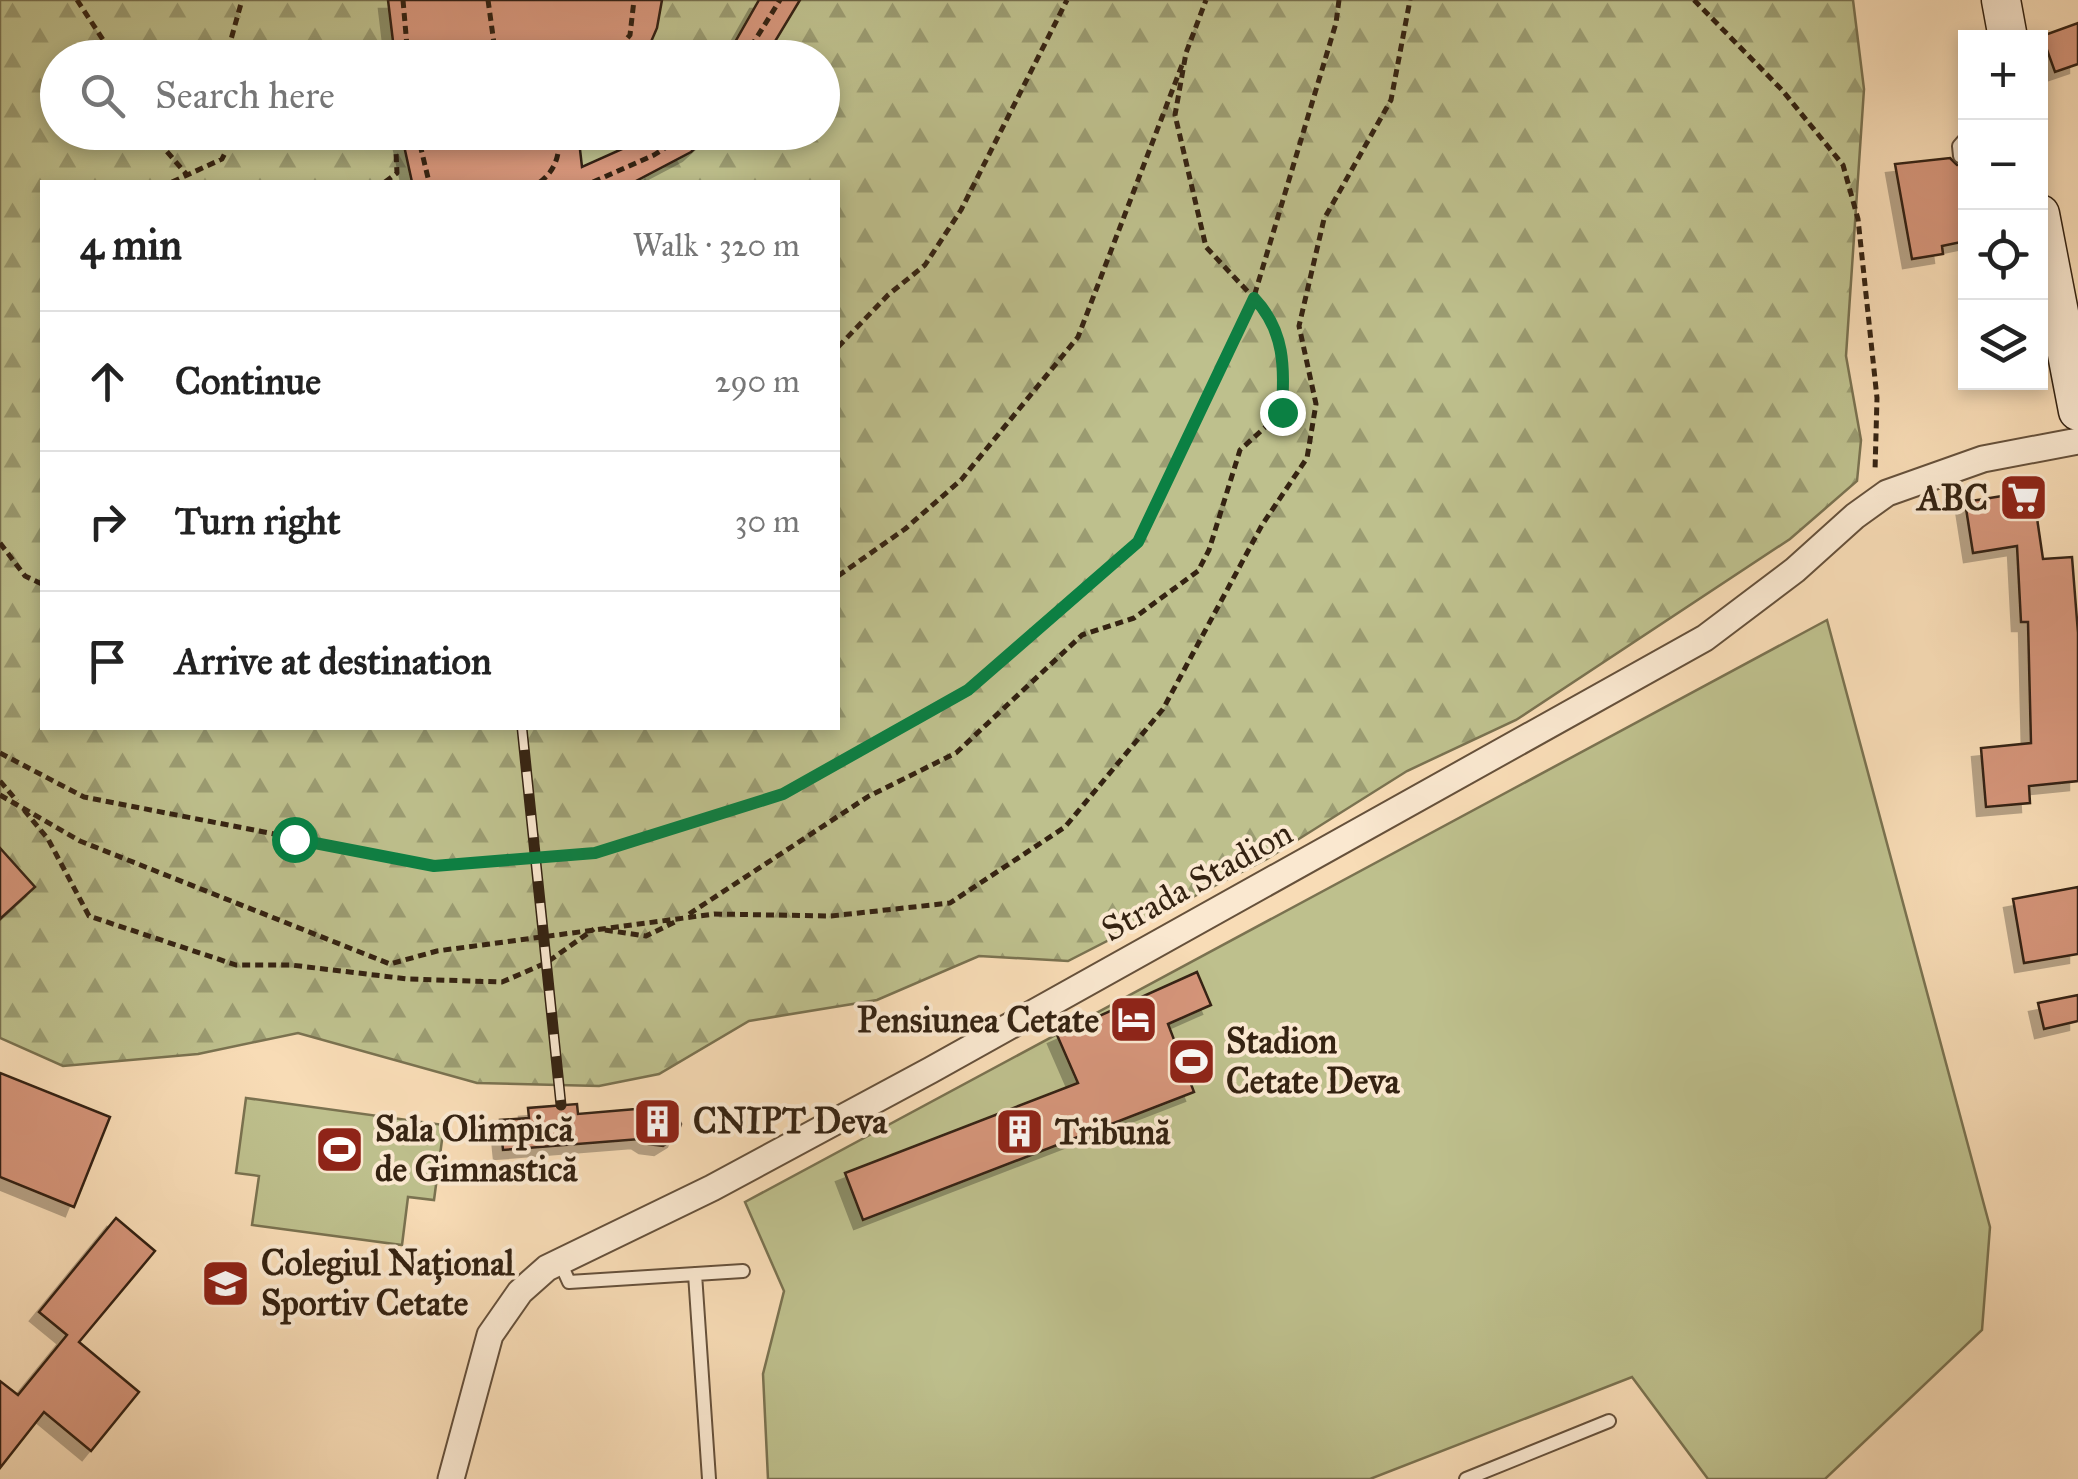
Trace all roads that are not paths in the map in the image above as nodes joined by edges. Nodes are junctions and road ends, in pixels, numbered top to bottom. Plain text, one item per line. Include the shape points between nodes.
1 (2001, 0) edge
2 (2007, 30) edge
3 (2049, 298) edge
4 (2078, 411) edge
5 (2078, 440) edge
6 (560, 1262) junction
7 (743, 1271) dead end
8 (696, 1274) junction
9 (1610, 1422) dead end
10 (451, 1479) edge
11 (709, 1479) edge
12 (1466, 1479) edge

1 - 2 main road
3 - 4 main road
5 - 6 street, Strada Stadion via 1982,458 1887,492 1705,638 931,1070
6 - 8 lane via 569,1282
6 - 10 street, Strada Stadion via 520,1292 490,1336
7 - 8 lane
8 - 11 lane
9 - 12 lane

